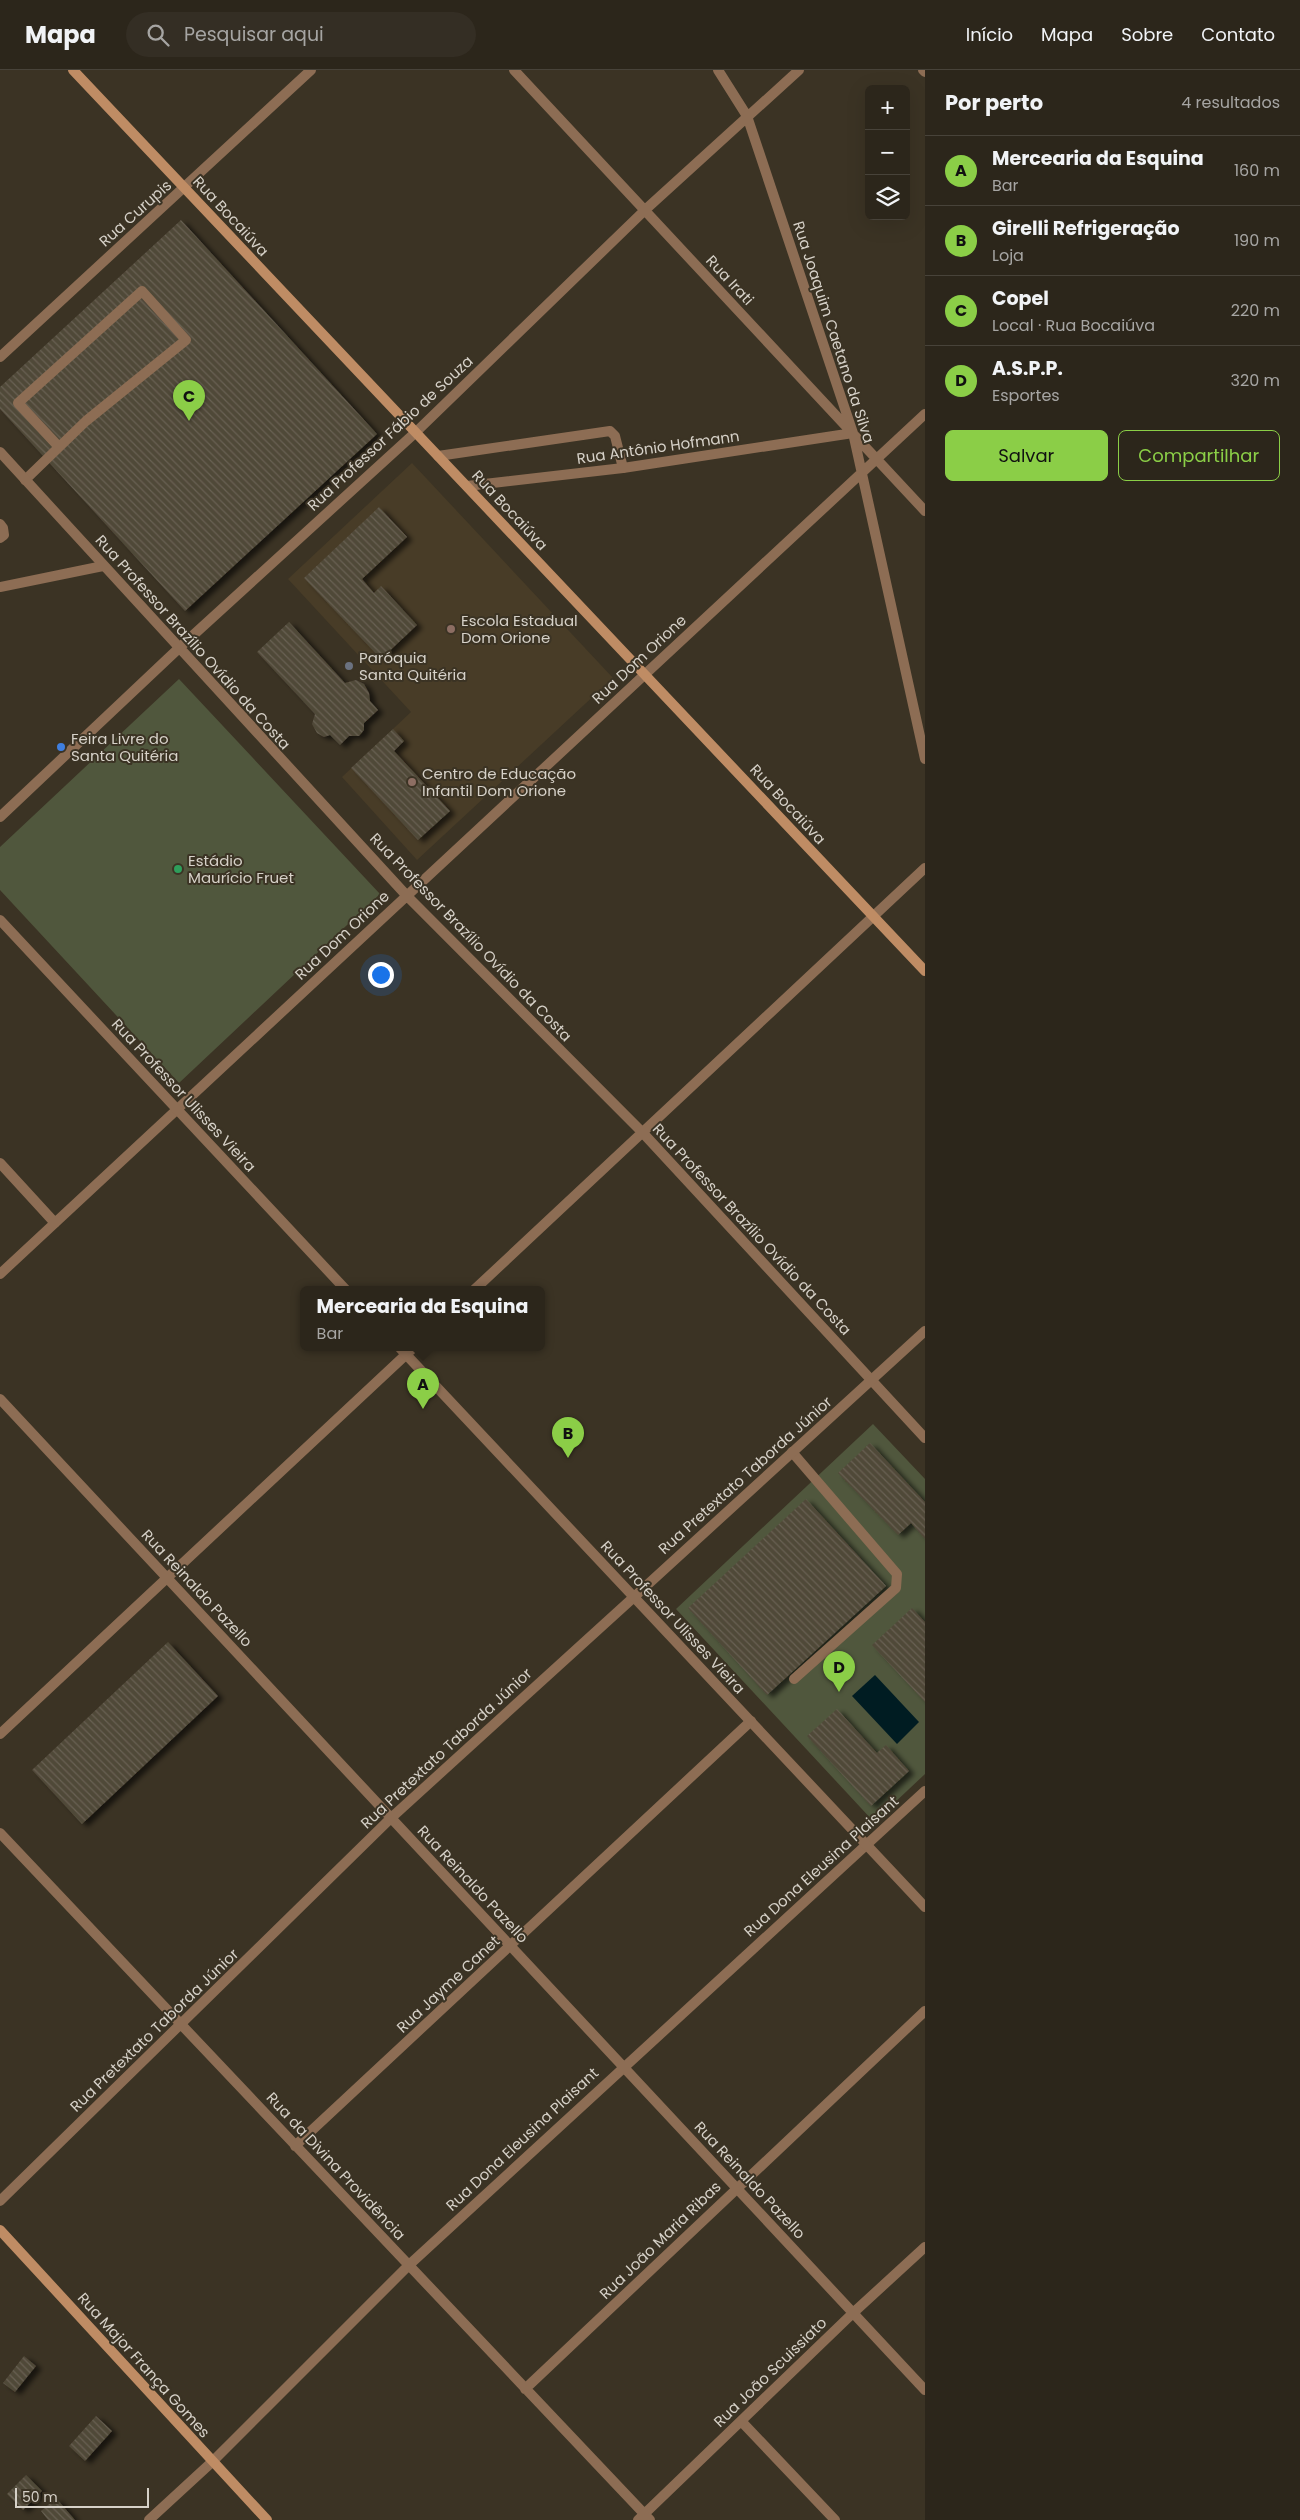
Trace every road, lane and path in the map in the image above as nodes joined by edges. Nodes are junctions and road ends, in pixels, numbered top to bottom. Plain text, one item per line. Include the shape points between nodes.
1 (73, 70) edge
2 (311, 70) edge
3 (514, 70) edge
4 (718, 70) edge
5 (799, 70) edge
6 (747, 116) junction
7 (184, 188) junction
8 (645, 210) junction
9 (0, 357) edge
10 (925, 414) edge
11 (416, 432) junction
12 (853, 433) junction
13 (59, 447) junction
14 (0, 452) edge
15 (438, 456) junction
16 (877, 459) junction
17 (623, 468) junction
18 (861, 473) junction
19 (25, 480) junction
20 (466, 486) junction
21 (925, 511) edge
22 (0, 524) edge
23 (0, 538) edge
24 (102, 566) junction
25 (1, 586) edge
26 (178, 649) junction
27 (645, 674) junction
28 (925, 759) edge
29 (0, 817) edge
30 (925, 868) edge
31 (407, 896) junction
32 (872, 915) junction
33 (0, 920) edge
34 (925, 971) edge
35 (177, 1110) junction
36 (643, 1132) junction
37 (0, 1163) edge
38 (55, 1223) junction
39 (0, 1274) edge
40 (342, 1286) edge
41 (478, 1286) edge
42 (925, 1331) edge
43 (405, 1351) edge
44 (407, 1351) edge
45 (871, 1380) junction
46 (0, 1399) edge
47 (925, 1438) edge
48 (792, 1452) junction
49 (167, 1578) junction
50 (634, 1597) junction
51 (794, 1679) dead end
52 (751, 1721) junction
53 (0, 1734) edge
54 (925, 1791) edge
55 (391, 1818) junction
56 (0, 1833) edge
57 (867, 1846) junction
58 (925, 1906) edge
59 (511, 1946) junction
60 (925, 2011) edge
61 (182, 2024) junction
62 (623, 2066) junction
63 (296, 2146) junction
64 (737, 2188) junction
65 (0, 2201) edge
66 (0, 2230) edge
67 (925, 2247) edge
68 (409, 2265) junction
69 (853, 2313) junction
70 (525, 2389) junction
71 (925, 2390) edge
72 (740, 2421) junction
73 (212, 2462) junction
74 (644, 2518) edge
75 (149, 2520) edge
76 (266, 2520) edge
77 (835, 2520) edge

1 - 7 main road, Rua Bocaiúva
2 - 7 street, Rua Curupis
3 - 8 street, Rua Irati
4 - 6 street, Rua Joaquim Caetano da Silva
5 - 6 street, Rua Professor Fábio de Souza
6 - 8 street, Rua Professor Fábio de Souza
6 - 12 street, Rua Joaquim Caetano da Silva
7 - 9 street, Rua Curupis
7 - 11 main road, Rua Bocaiúva
8 - 11 street, Rua Professor Fábio de Souza
8 - 12 street, Rua Irati
10 - 16 street, Rua Dom Orione
11 - 15 main road, Rua Bocaiúva
11 - 26 street, Rua Professor Fábio de Souza
12 - 16 street, Rua Irati
12 - 17 street, Rua Antônio Hofmann
12 - 18 street, Rua Joaquim Caetano da Silva
13 - 13 street via 186,340 142,291 18,403
13 - 19 street
14 - 19 street, Rua Professor Brazílio Ovídio da Costa
15 - 17 street via 610,431
15 - 20 main road, Rua Bocaiúva
16 - 18 street, Rua Dom Orione
16 - 21 street, Rua Irati
17 - 20 street, Rua Antônio Hofmann
18 - 27 street, Rua Dom Orione
18 - 28 street, Rua Joaquim Caetano da Silva
19 - 24 street, Rua Professor Brazílio Ovídio da Costa
20 - 27 main road, Rua Bocaiúva
22 - 23 street via 4,535
24 - 25 street
24 - 26 street, Rua Professor Brazílio Ovídio da Costa
26 - 29 street, Rua Professor Fábio de Souza
26 - 31 street, Rua Professor Brazílio Ovídio da Costa
27 - 31 street, Rua Dom Orione
27 - 32 main road, Rua Bocaiúva
30 - 32 street
31 - 35 street, Rua Dom Orione
31 - 36 street, Rua Professor Brazílio Ovídio da Costa
32 - 34 main road, Rua Bocaiúva
32 - 36 street
33 - 35 street, Rua Professor Ulisses Vieira
35 - 38 street, Rua Dom Orione
35 - 40 street, Rua Professor Ulisses Vieira
36 - 41 street
36 - 45 street, Rua Professor Brazílio Ovídio da Costa
37 - 38 street
38 - 39 street, Rua Dom Orione
42 - 45 street, Rua Pretextato Taborda Júnior
43 - 49 street
44 - 50 street, Rua Professor Ulisses Vieira
45 - 47 street, Rua Professor Brazílio Ovídio da Costa
45 - 48 street, Rua Pretextato Taborda Júnior
46 - 49 street, Rua Reinaldo Pazello
48 - 50 street, Rua Pretextato Taborda Júnior
48 - 51 street via 897,1574 896,1588
49 - 53 street
49 - 55 street, Rua Reinaldo Pazello
50 - 52 street, Rua Professor Ulisses Vieira
50 - 55 street, Rua Pretextato Taborda Júnior
52 - 57 street, Rua Professor Ulisses Vieira
52 - 59 street, Rua Jayme Canet
54 - 57 street, Rua Dona Eleusina Plaisant
55 - 59 street, Rua Reinaldo Pazello
55 - 61 street, Rua Pretextato Taborda Júnior
56 - 61 street, Rua da Divina Providência
57 - 58 street, Rua Professor Ulisses Vieira
57 - 62 street, Rua Dona Eleusina Plaisant
59 - 62 street, Rua Reinaldo Pazello
59 - 63 street, Rua Jayme Canet
60 - 64 street, Rua João Maria Ribas
61 - 63 street, Rua da Divina Providência
61 - 65 street, Rua Pretextato Taborda Júnior
62 - 64 street, Rua Reinaldo Pazello
62 - 68 street, Rua Dona Eleusina Plaisant
63 - 68 street, Rua da Divina Providência
64 - 69 street, Rua Reinaldo Pazello
64 - 70 street, Rua João Maria Ribas
66 - 73 main road, Rua Major França Gomes
67 - 69 street, Rua João Scuissiato
68 - 70 street, Rua da Divina Providência
68 - 73 street, Rua Dona Eleusina Plaisant
69 - 71 street, Rua Reinaldo Pazello
69 - 72 street, Rua João Scuissiato
70 - 74 street, Rua da Divina Providência
72 - 74 street, Rua João Scuissiato
72 - 77 street
73 - 75 street, Rua Dona Eleusina Plaisant
73 - 76 main road, Rua Major França Gomes

